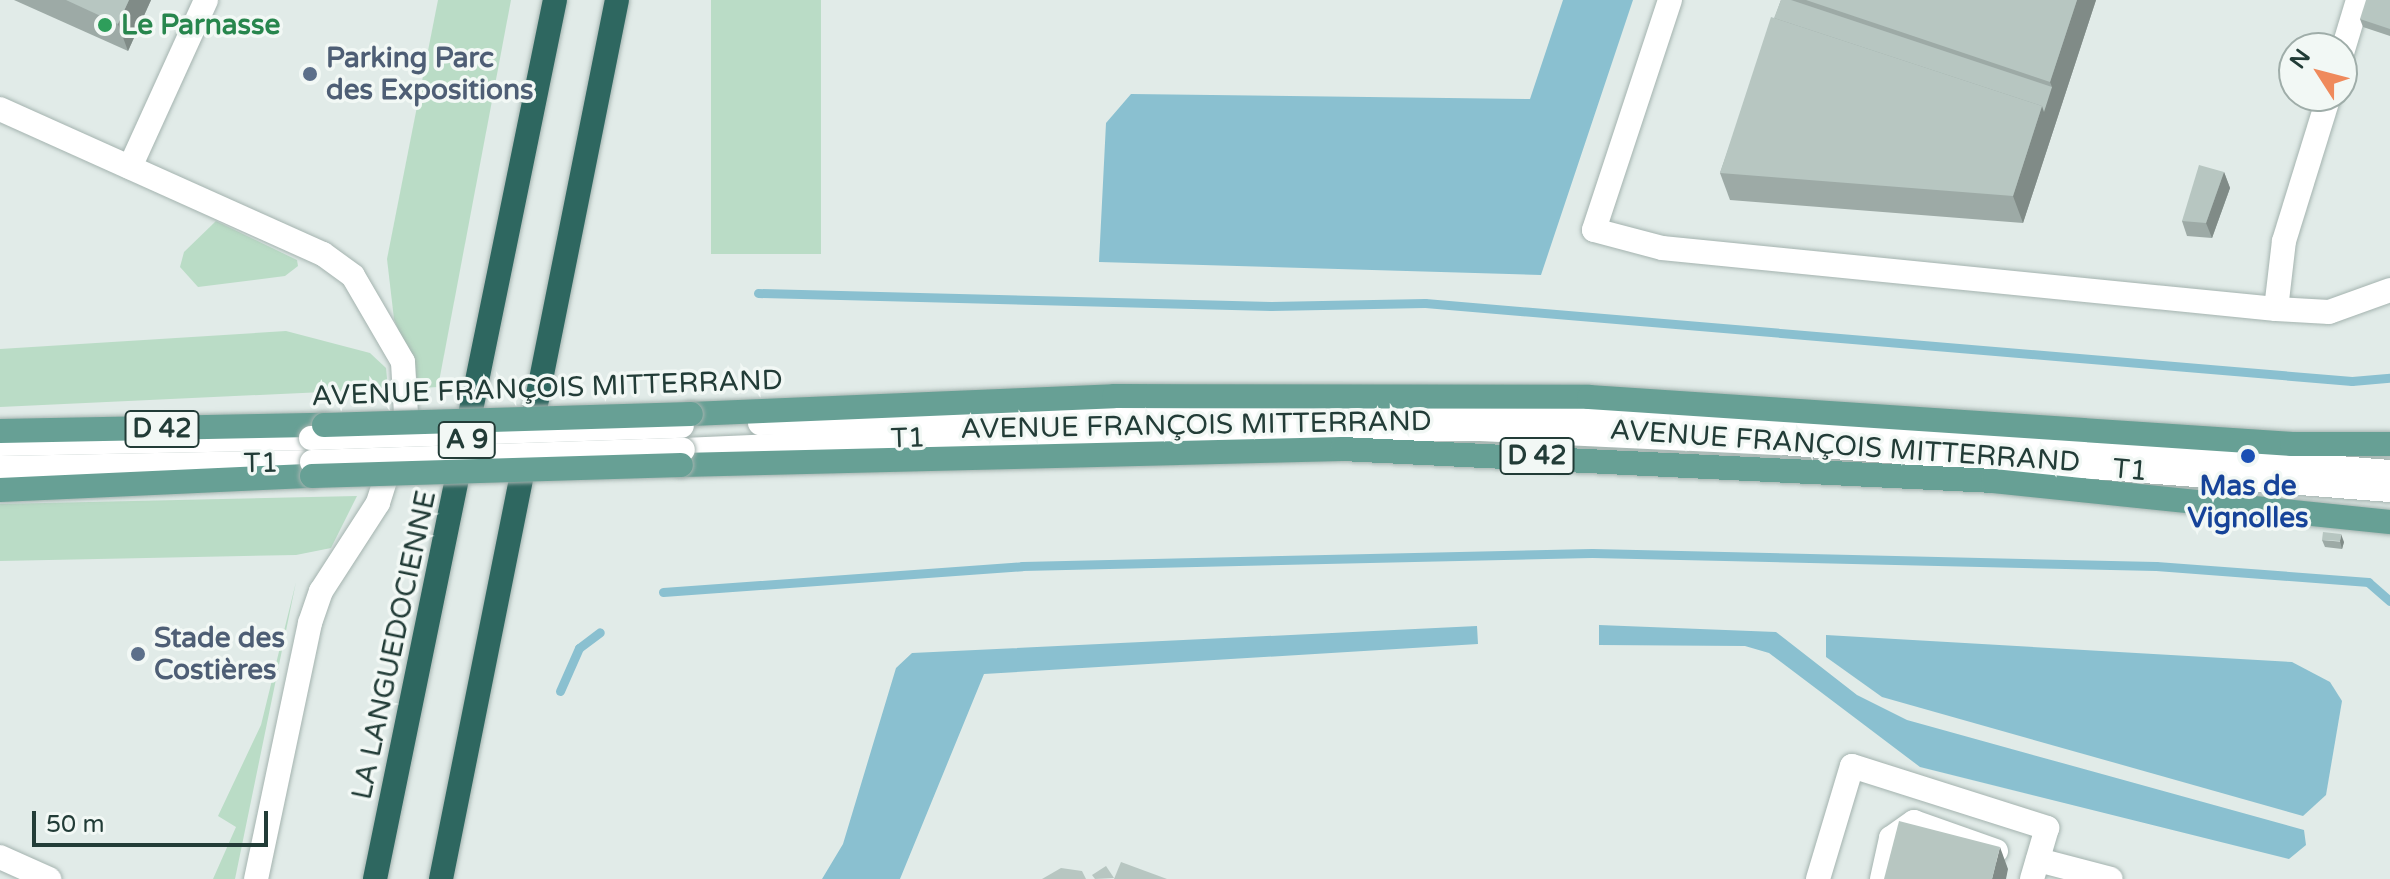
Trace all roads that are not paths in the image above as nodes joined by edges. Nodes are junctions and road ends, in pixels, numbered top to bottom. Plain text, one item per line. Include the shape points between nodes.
1 (206, 0) edge
2 (555, 0) edge
3 (617, 0) edge
4 (1670, 0) edge
5 (2358, 0) edge
6 (2348, 32) edge
7 (0, 109) edge
8 (2324, 112) edge
9 (130, 167) junction
10 (2390, 290) edge
11 (2276, 309) junction
12 (0, 431) edge
13 (684, 439) junction
14 (0, 444) edge
15 (2390, 444) edge
16 (315, 450) junction
17 (0, 468) edge
18 (2390, 472) edge
19 (0, 490) edge
20 (2390, 490) edge
21 (2390, 522) edge
22 (0, 857) edge
23 (2001, 867) edge
24 (2035, 869) edge
25 (49, 879) edge
26 (256, 879) edge
27 (375, 879) edge
28 (441, 879) edge
29 (1818, 879) edge
30 (1882, 879) edge
31 (2111, 879) edge

1 - 9 street
2 - 27 highway, LA LANGUEDOCIENNE / A 9
3 - 28 highway, A 9
4 - 11 street via 1594,230 1662,248
5 - 6 street
7 - 9 street
8 - 11 street via 2284,241
9 - 26 street via 323,254 353,276 403,362 406,414 378,503 310,623
10 - 11 street via 2329,312
12 - 16 main road, AVENUE FRANÇOIS MITTERRAND / D 42
13 - 15 main road, AVENUE FRANÇOIS MITTERRAND / D 42 via 1114,396 1589,397 2292,444
13 - 16 main road, AVENUE FRANÇOIS MITTERRAND / D 42, bridge
13 - 16 main road, AVENUE FRANÇOIS MITTERRAND / D 42, bridge
13 - 18 street, T1 / T1 via 1481,410 1784,424
13 - 20 street, T1 / T1 via 1480,429 1782,443
13 - 21 main road, AVENUE FRANÇOIS MITTERRAND / D 42 via 1358,449 1993,481
14 - 16 street, T1 / T1
16 - 17 street, T1 / T1
16 - 19 main road, AVENUE FRANÇOIS MITTERRAND / D 42
22 - 25 street
23 - 30 street via 2000,853 1914,822 1891,838
24 - 29 street via 2047,828 1852,766
24 - 31 street

